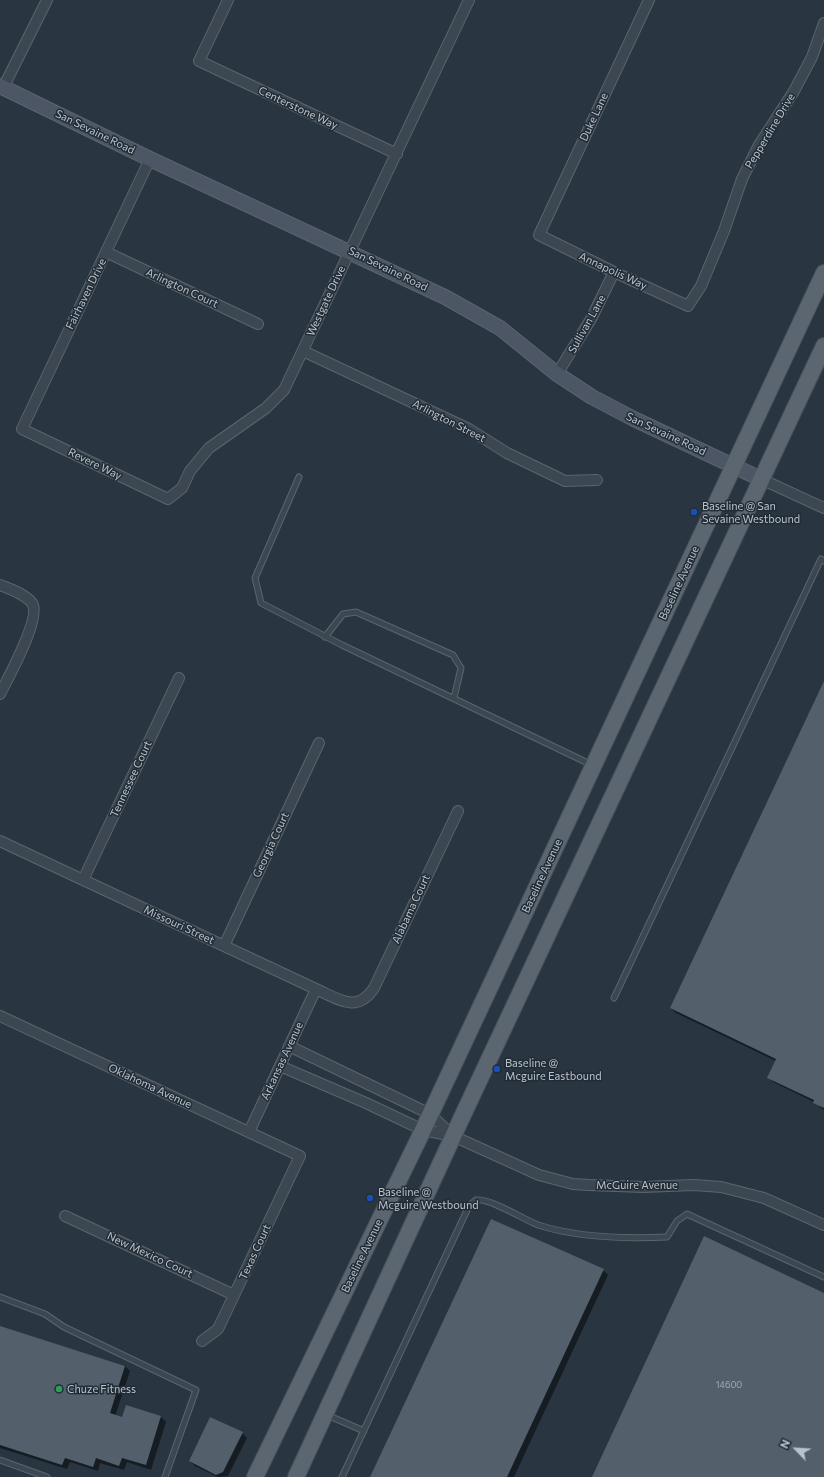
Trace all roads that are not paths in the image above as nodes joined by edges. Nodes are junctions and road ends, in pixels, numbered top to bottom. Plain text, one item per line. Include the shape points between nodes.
1 (47, 0) edge
2 (228, 0) edge
3 (469, 0) edge
4 (648, 0) edge
5 (824, 23) edge
6 (1, 87) edge
7 (397, 154) junction
8 (150, 159) junction
9 (539, 235) joint
10 (349, 251) junction
11 (106, 252) junction
12 (614, 272) junction
13 (824, 273) edge
14 (688, 306) joint
15 (258, 324) dead end
16 (824, 346) edge
17 (303, 351) junction
18 (557, 374) junction
19 (22, 429) joint
20 (734, 466) junction
21 (299, 476) dead end
22 (761, 478) junction
23 (597, 480) dead end
24 (168, 499) joint
25 (824, 508) edge
26 (824, 561) edge
27 (0, 585) edge
28 (325, 637) junction
29 (178, 678) dead end
30 (0, 694) edge
31 (454, 698) junction
32 (319, 743) dead end
33 (594, 766) junction
34 (458, 811) dead end
35 (0, 841) edge
36 (83, 880) junction
37 (224, 946) junction
38 (316, 989) junction
39 (614, 998) dead end
40 (360, 1003) joint
41 (0, 1016) edge
42 (289, 1046) junction
43 (280, 1066) junction
44 (430, 1114) junction
45 (423, 1130) junction
46 (249, 1132) junction
47 (453, 1136) junction
48 (300, 1156) joint
49 (65, 1216) dead end
50 (824, 1225) edge
51 (824, 1277) edge
52 (234, 1295) junction
53 (0, 1297) edge
54 (202, 1341) dead end
55 (325, 1414) junction
56 (364, 1431) junction
57 (0, 1460) edge
58 (47, 1477) edge
59 (166, 1477) edge
60 (255, 1477) edge
61 (296, 1477) edge
62 (342, 1477) edge

1 - 6 street
2 - 7 street, Centerstone Way via 199,61
3 - 7 street, Westgate Drive
4 - 9 street, Duke Lane
5 - 14 street, Pepperdine Drive via 812,57 742,178 701,286
6 - 8 street, San Sevaine Road
7 - 10 street, Westgate Drive
8 - 10 street, San Sevaine Road
8 - 11 street, Fairhaven Drive
9 - 12 street, Annapolis Way
10 - 17 street, Westgate Drive
10 - 18 street, San Sevaine Road via 446,297 493,324
11 - 15 street, Arlington Court
11 - 19 street, Fairhaven Drive
12 - 14 street, Annapolis Way
12 - 18 street, Sullivan Lane via 591,319
13 - 20 main road, Baseline Avenue
16 - 22 main road
17 - 23 street, Arlington Street via 469,429 508,454 566,481
17 - 24 street, Westgate Drive via 284,390 266,408 209,448 190,471 182,488
18 - 20 street, San Sevaine Road via 634,420
19 - 24 street, Revere Way
20 - 22 street, San Sevaine Road
20 - 33 main road, Baseline Avenue
21 - 28 lane via 255,578 261,603
22 - 25 street
22 - 47 main road
26 - 39 lane via 821,559
27 - 30 street via 27,598 34,608 32,627
28 - 31 lane
28 - 31 lane via 344,614 356,612 453,656 461,668
29 - 36 street, Tennessee Court
31 - 33 lane
32 - 37 street, Georgia Court
33 - 44 main road, Baseline Avenue
34 - 40 street, Alabama Court via 374,988
35 - 36 street, Missouri Street
36 - 37 street, Missouri Street
37 - 38 street, Missouri Street
38 - 40 street, Missouri Street via 348,1002
38 - 42 street, Arkansas Avenue
41 - 46 street, Oklahoma Avenue
42 - 43 street, Arkansas Avenue
42 - 44 street, McGuire Avenue
43 - 45 street, McGuire Avenue via 366,1102
43 - 46 street, Arkansas Avenue
44 - 45 main road, Baseline Avenue
44 - 47 street, McGuire Avenue
45 - 47 street, McGuire Avenue
45 - 60 main road, Baseline Avenue
46 - 48 street, Oklahoma Avenue
47 - 50 street, McGuire Avenue via 525,1169 561,1181 605,1186 721,1187 764,1198
47 - 55 main road
48 - 52 street, Texas Court
49 - 52 street, New Mexico Court
51 - 56 lane via 687,1214 677,1220 667,1237 608,1236 539,1225 486,1201 476,1200 469,1206
52 - 54 street, Texas Court via 218,1329
53 - 59 lane via 45,1314 64,1327 196,1390
55 - 56 lane
55 - 61 main road
56 - 62 lane
57 - 58 lane

